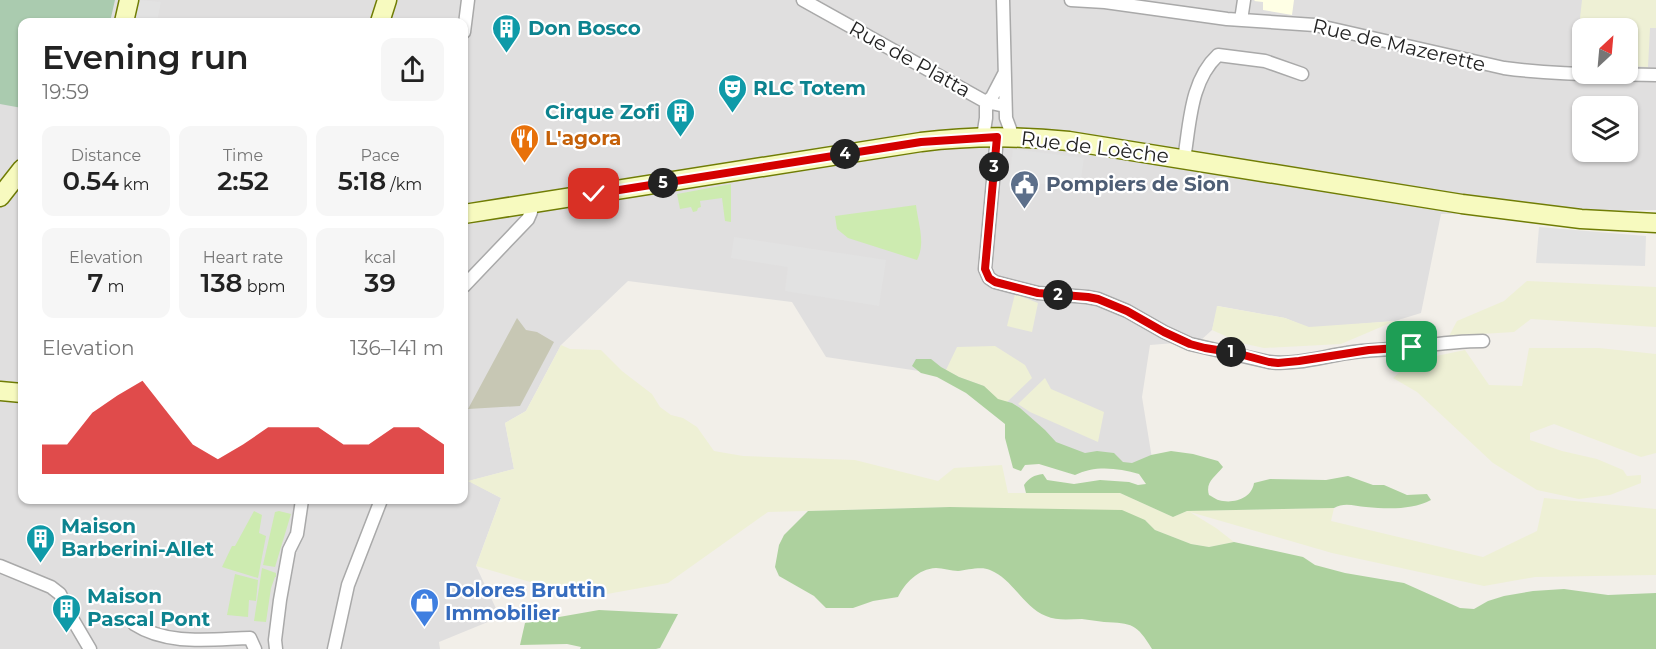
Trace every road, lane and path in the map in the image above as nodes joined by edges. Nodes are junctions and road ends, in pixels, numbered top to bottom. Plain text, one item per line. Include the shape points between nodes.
1 (129, 0) edge
2 (387, 0) edge
3 (468, 0) edge
4 (803, 0) edge
5 (1003, 0) edge
6 (1071, 0) edge
7 (1244, 0) edge
8 (125, 18) edge
9 (381, 18) edge
10 (466, 18) edge
11 (1241, 20) junction
12 (1005, 72) junction
13 (1302, 74) dead end
14 (1656, 75) edge
15 (986, 102) junction
16 (1005, 106) junction
17 (998, 137) junction
18 (1184, 159) junction
19 (18, 174) edge
20 (0, 197) edge
21 (531, 204) junction
22 (468, 213) edge
23 (1656, 223) edge
24 (468, 282) edge
25 (1483, 341) dead end
26 (0, 391) edge
27 (18, 393) edge
28 (302, 504) edge
29 (379, 504) edge
30 (0, 566) edge
31 (134, 624) dead end
32 (160, 636) junction
33 (90, 649) edge
34 (163, 649) edge
35 (255, 649) edge
36 (276, 649) edge
37 (334, 649) edge

1 - 8 street
2 - 9 street
3 - 10 street
4 - 15 street, Rue de Platta
5 - 12 street
6 - 11 street, Rue de Mazerette
7 - 11 street
11 - 14 street, Rue de Mazerette via 1322,26 1436,54 1533,72
12 - 15 street
12 - 16 street
13 - 18 street via 1265,61 1218,54 1194,93
15 - 16 street
15 - 17 street, Rue de Platta via 986,118
16 - 17 street via 1006,118
17 - 18 street, Rue de Loèche via 1070,141
17 - 21 street, Rue de Loèche via 921,142
17 - 25 street, Rue de Platta via 985,269 995,282 1038,293 1098,299 1190,344 1278,363 1369,350
18 - 23 street, Rue de Loèche via 1462,204 1581,219
19 - 20 street
21 - 22 street, Rue de Loèche
21 - 24 street via 528,219
26 - 27 street
28 - 36 street via 280,600
29 - 37 street via 348,585
30 - 33 street via 60,594
31 - 32 street
32 - 34 street
32 - 35 street via 190,640 250,638

